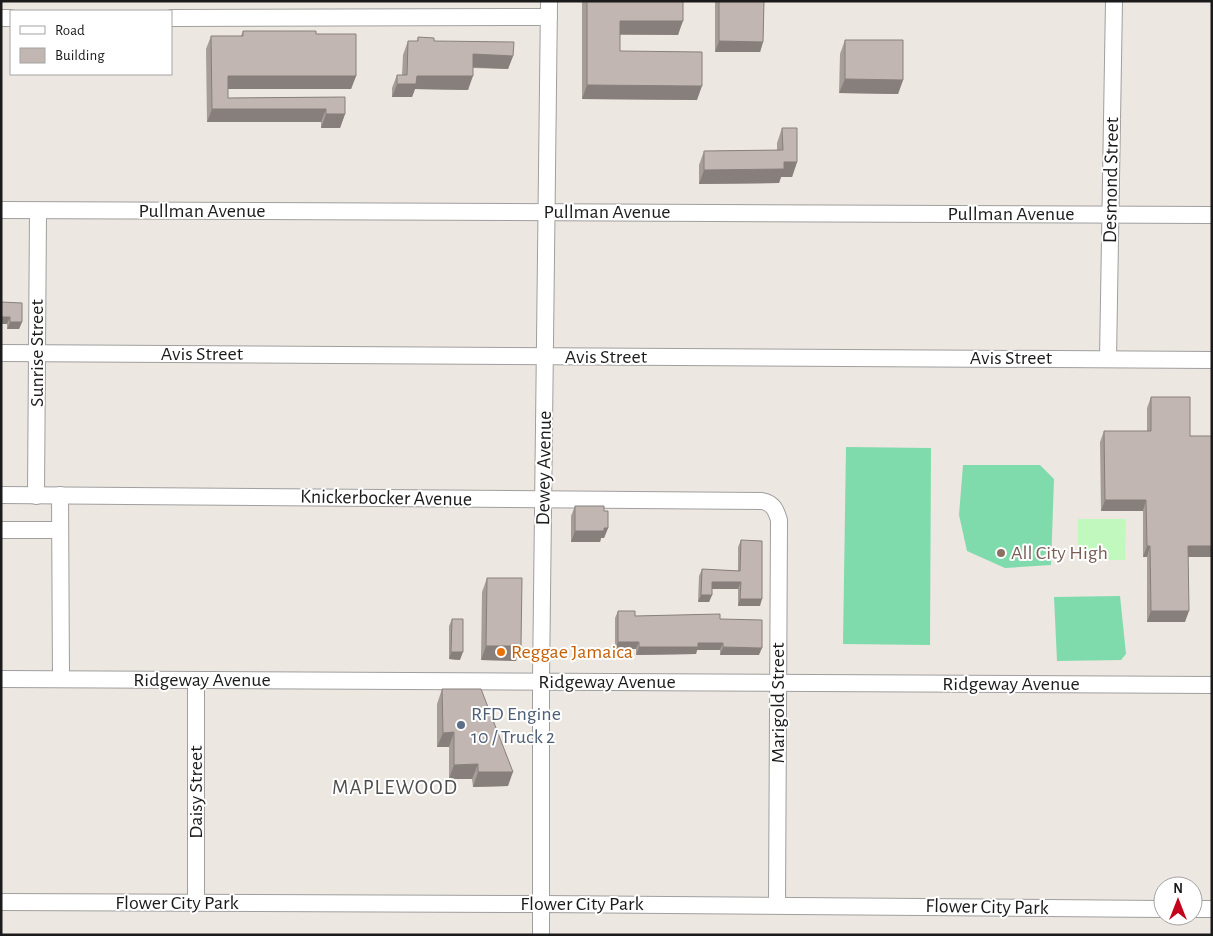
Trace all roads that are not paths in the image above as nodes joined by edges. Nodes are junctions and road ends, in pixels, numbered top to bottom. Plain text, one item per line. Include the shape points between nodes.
1 (1114, 1) edge
2 (549, 9) edge
3 (172, 18) edge
4 (1, 210) edge
5 (38, 210) junction
6 (547, 212) junction
7 (1110, 214) junction
8 (1212, 215) edge
9 (1, 353) edge
10 (37, 353) junction
11 (545, 357) junction
12 (1108, 359) junction
13 (1212, 360) edge
14 (1, 495) edge
15 (60, 495) junction
16 (36, 496) junction
17 (543, 499) junction
18 (771, 504) joint
19 (1, 530) edge
20 (60, 530) junction
21 (1, 679) edge
22 (61, 679) junction
23 (196, 680) junction
24 (541, 681) junction
25 (778, 682) junction
26 (1212, 684) edge
27 (1, 902) edge
28 (196, 903) junction
29 (541, 904) junction
30 (778, 905) junction
31 (1153, 909) edge
32 (541, 935) edge

1 - 7 street, Desmond Street
2 - 3 street
2 - 6 street, Dewey Avenue
4 - 5 street, Pullman Avenue
5 - 6 street, Pullman Avenue
5 - 10 street, Sunrise Street
6 - 7 street, Pullman Avenue
6 - 11 street, Dewey Avenue
7 - 8 street, Pullman Avenue
7 - 12 street, Desmond Street
9 - 10 street, Avis Street
10 - 11 street, Avis Street
10 - 16 street, Sunrise Street
11 - 12 street, Avis Street
11 - 17 street, Dewey Avenue
12 - 13 street, Avis Street
14 - 16 street, Knickerbocker Avenue
15 - 16 street, Knickerbocker Avenue
15 - 17 street, Knickerbocker Avenue
15 - 20 street
17 - 18 street, Knickerbocker Avenue via 762,501
17 - 24 street, Dewey Avenue
18 - 25 street, Marigold Street via 779,520
19 - 20 street
20 - 22 street
21 - 22 street, Ridgeway Avenue
22 - 23 street, Ridgeway Avenue
23 - 24 street, Ridgeway Avenue
23 - 28 street, Daisy Street
24 - 25 street, Ridgeway Avenue
24 - 29 street, Dewey Avenue
25 - 26 street, Ridgeway Avenue
25 - 30 street, Marigold Street
27 - 28 street, Flower City Park
28 - 29 street, Flower City Park
29 - 30 street, Flower City Park
29 - 32 street, Dewey Avenue
30 - 31 street, Flower City Park

